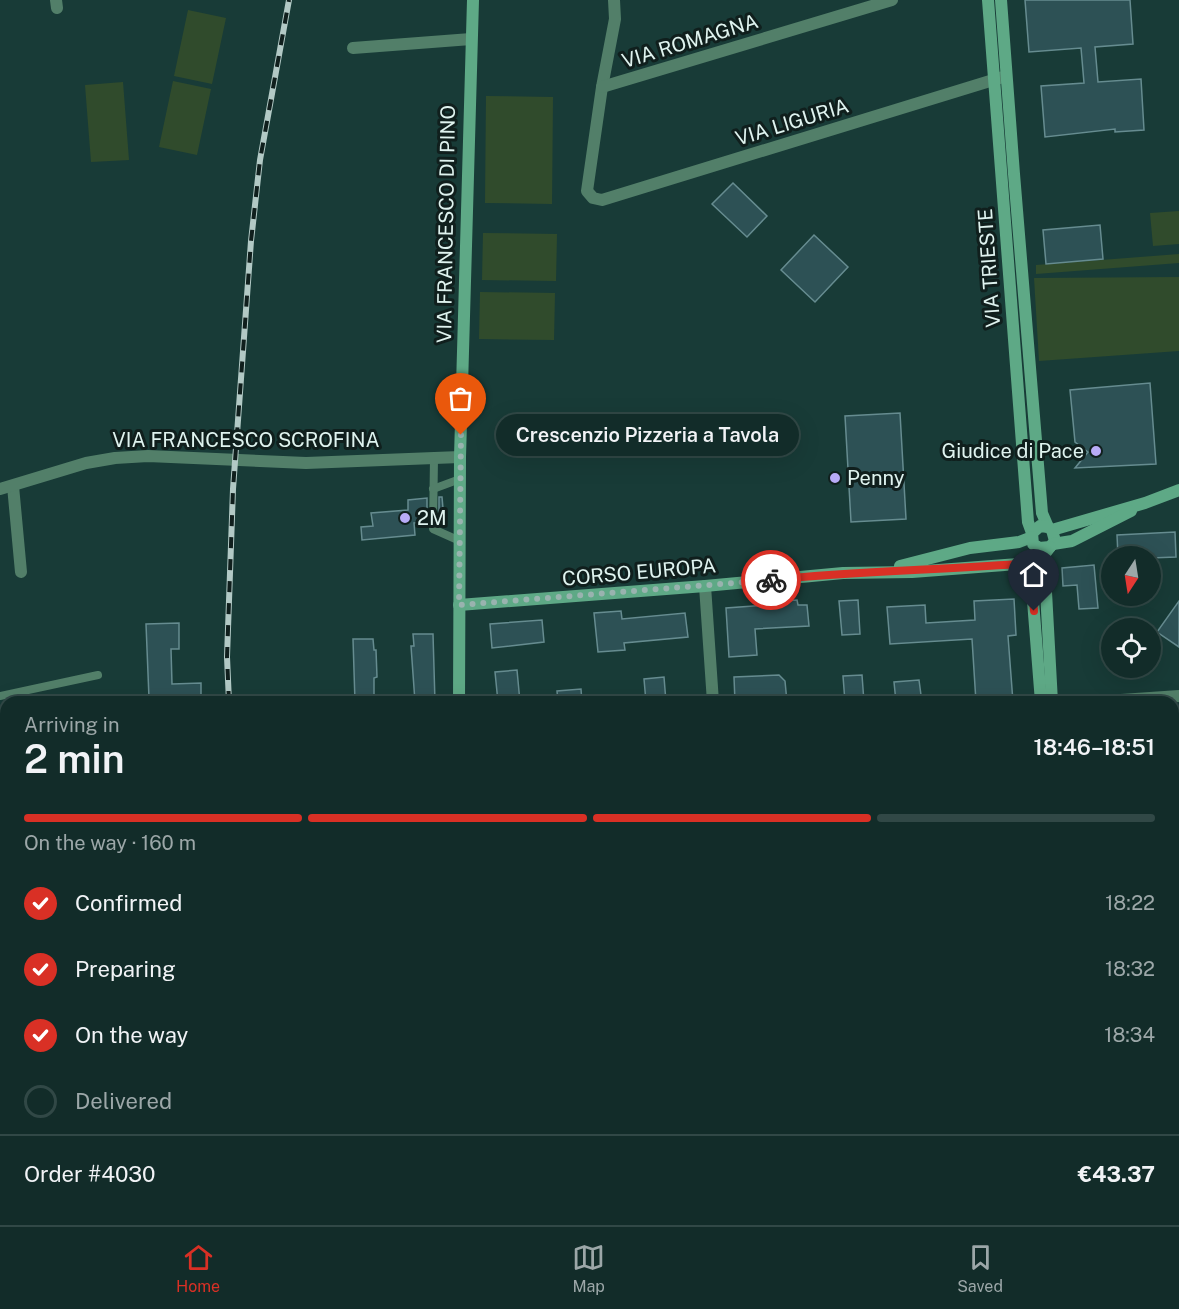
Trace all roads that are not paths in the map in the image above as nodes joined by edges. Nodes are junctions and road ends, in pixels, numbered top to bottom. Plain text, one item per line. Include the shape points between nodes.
1 (473, 0) edge
2 (614, 0) edge
3 (892, 0) edge
4 (988, 0) edge
5 (1001, 0) edge
6 (471, 39) junction
7 (353, 48) dead end
8 (1007, 75) junction
9 (994, 80) junction
10 (602, 87) junction
11 (460, 457) junction
12 (434, 458) junction
13 (460, 479) junction
14 (13, 486) junction
15 (0, 489) edge
16 (434, 489) junction
17 (1179, 490) edge
18 (1145, 503) junction
19 (1050, 528) junction
20 (1032, 535) junction
21 (460, 541) junction
22 (997, 545) junction
23 (1049, 549) junction
24 (1030, 563) junction
25 (1001, 565) junction
26 (21, 572) dead end
27 (867, 572) junction
28 (705, 586) junction
29 (459, 605) junction
30 (98, 675) dead end
31 (0, 696) edge
32 (459, 696) edge
33 (713, 696) edge
34 (1041, 696) edge
35 (1052, 696) edge

1 - 6 street, VIA FRANCESCO DI PINO
2 - 10 street via 615,19
3 - 10 street, VIA ROMAGNA
4 - 9 street, VIA TRIESTE
5 - 8 street, VIA TRIESTE
6 - 7 street
6 - 11 street, VIA FRANCESCO DI PINO
8 - 9 street, VIA LIGURIA
8 - 19 street, VIA TRIESTE via 1042,513
9 - 10 street, VIA LIGURIA via 602,200 587,191
9 - 20 street, VIA TRIESTE
11 - 12 street, VIA FRANCESCO SCROFINA
11 - 13 street, VIA FRANCESCO DI PINO
12 - 14 street, VIA FRANCESCO SCROFINA via 306,463 115,458
12 - 16 lane
13 - 16 lane
13 - 21 street, VIA FRANCESCO DI PINO
14 - 15 street, VIA FRANCESCO SCROFINA
14 - 26 street
16 - 21 lane via 433,529
17 - 18 street
18 - 19 street
18 - 23 street
19 - 20 street via 1040,526
19 - 23 street via 1055,537
20 - 22 street via 1019,542
20 - 23 street via 1034,544
21 - 29 street, VIA FRANCESCO DI PINO
22 - 25 street
22 - 27 street
23 - 24 street
23 - 35 street
24 - 25 street
24 - 34 street
25 - 27 street
27 - 28 street, CORSO EUROPA
28 - 29 street, CORSO EUROPA
28 - 33 street
29 - 32 street, VIA FRANCESCO DI PINO
30 - 31 lane

